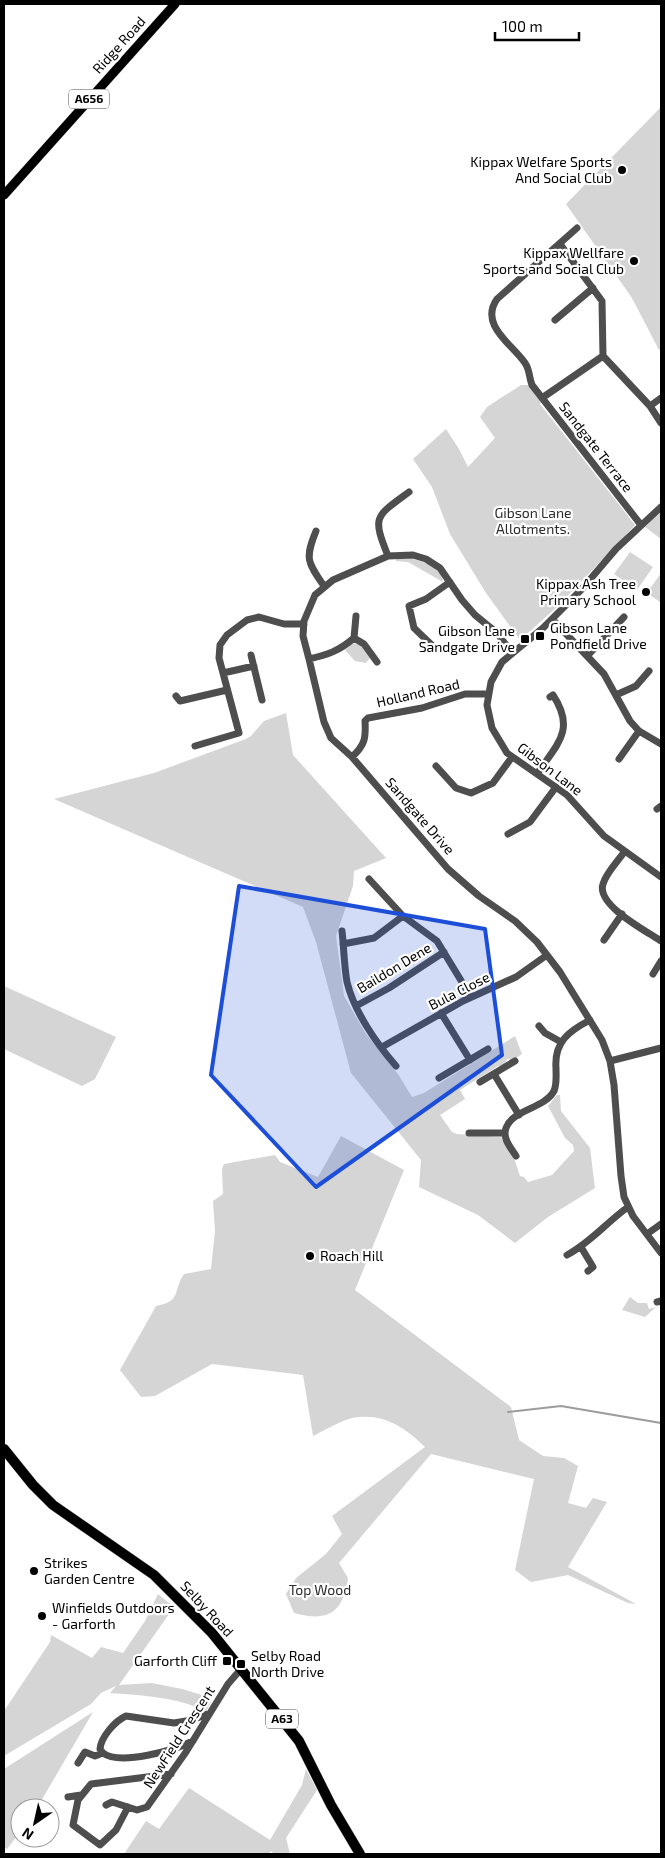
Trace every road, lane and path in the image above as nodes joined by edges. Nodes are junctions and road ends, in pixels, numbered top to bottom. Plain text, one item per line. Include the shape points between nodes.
1 (175, 4) edge
2 (4, 195) edge
3 (578, 228) dead end
4 (560, 244) junction
5 (593, 288) junction
6 (555, 320) dead end
7 (603, 356) junction
8 (542, 398) junction
9 (661, 398) edge
10 (650, 406) junction
11 (661, 423) edge
12 (409, 492) dead end
13 (661, 506) edge
14 (641, 525) junction
15 (316, 531) dead end
16 (388, 556) junction
17 (450, 582) junction
18 (324, 586) junction
19 (356, 616) dead end
20 (624, 617) dead end
21 (552, 619) junction
22 (304, 624) junction
23 (354, 638) junction
24 (437, 650) dead end
25 (512, 653) junction
26 (588, 655) junction
27 (251, 656) dead end
28 (309, 659) junction
29 (377, 662) dead end
30 (254, 666) junction
31 (649, 671) dead end
32 (223, 673) junction
33 (227, 690) junction
34 (488, 694) junction
35 (616, 695) junction
36 (550, 697) dead end
37 (262, 700) dead end
38 (178, 701) dead end
39 (640, 731) junction
40 (661, 742) edge
41 (195, 746) dead end
42 (512, 756) junction
43 (352, 757) junction
44 (619, 759) dead end
45 (436, 766) dead end
46 (536, 774) junction
47 (556, 787) junction
48 (508, 834) dead end
49 (624, 851) junction
50 (661, 877) edge
51 (369, 879) dead end
52 (622, 914) junction
53 (403, 916) junction
54 (342, 931) dead end
55 (604, 940) dead end
56 (661, 941) edge
57 (343, 944) junction
58 (444, 952) junction
59 (548, 955) junction
60 (661, 961) edge
61 (653, 974) dead end
62 (470, 997) junction
63 (356, 1006) junction
64 (441, 1013) junction
65 (590, 1020) junction
66 (539, 1026) dead end
67 (561, 1042) junction
68 (382, 1048) junction
69 (661, 1048) edge
70 (488, 1049) dead end
71 (470, 1060) junction
72 (515, 1061) dead end
73 (610, 1061) junction
74 (396, 1066) dead end
75 (494, 1074) junction
76 (439, 1078) dead end
77 (480, 1082) dead end
78 (520, 1115) junction
79 (469, 1133) dead end
80 (505, 1133) junction
81 (516, 1156) dead end
82 (628, 1207) junction
83 (661, 1224) edge
84 (647, 1234) junction
85 (581, 1247) junction
86 (661, 1253) edge
87 (567, 1255) dead end
88 (588, 1271) dead end
89 (4, 1449) edge
90 (241, 1669) junction
91 (210, 1713) junction
92 (193, 1741) junction
93 (102, 1753) junction
94 (78, 1763) dead end
95 (171, 1774) junction
96 (81, 1795) junction
97 (68, 1797) dead end
98 (106, 1805) dead end
99 (128, 1807) junction
100 (360, 1854) edge

1 - 2 main road, Ridge Road / A656
3 - 4 street, Sandgate Terrace
4 - 5 street
4 - 8 street, Sandgate Terrace via 497,299 492,311 495,328 527,366 532,385
5 - 6 street
5 - 7 street via 602,301
7 - 8 street
7 - 10 street
8 - 14 street, Sandgate Terrace
9 - 10 street
10 - 11 street
12 - 16 street via 385,509 378,520 378,532
13 - 14 street, Gibson Lane
14 - 21 street, Gibson Lane
15 - 18 street via 308,559
16 - 17 street, Sandgate Drive via 422,557 440,568
16 - 18 street, Sandgate Drive
17 - 24 street via 426,599 409,606 414,628
17 - 25 street, Sandgate Drive via 475,615 497,633
18 - 22 street, Sandgate Drive via 310,604
19 - 23 street
20 - 26 street
21 - 25 street, Gibson Lane
21 - 26 street
22 - 28 street, Sandgate Drive via 303,636
22 - 32 street via 251,618 227,635 220,645
23 - 28 street via 336,652
23 - 29 street via 364,644
25 - 34 street, Gibson Lane via 496,672
26 - 35 street
27 - 30 street
28 - 43 street, Sandgate Drive via 331,738
30 - 32 street
30 - 37 street
31 - 35 street via 639,684
32 - 33 street
33 - 38 street
33 - 41 street via 239,733
34 - 42 street, Gibson Lane via 492,728 500,744
34 - 43 street, Holland Road via 465,694 422,708 368,718 365,721 364,745
35 - 39 street via 624,714
36 - 46 street via 552,695 561,707 564,727 561,739
39 - 40 street
39 - 44 street
42 - 45 street via 493,783 471,793 456,788
42 - 46 street, Gibson Lane
43 - 59 street, Sandgate Drive via 448,869 478,896 522,927
46 - 47 street, Gibson Lane
47 - 48 street via 530,822
47 - 49 street, Gibson Lane via 575,802 598,832
49 - 50 street, Gibson Lane
49 - 52 street via 602,888 605,900
51 - 53 street
52 - 55 street
52 - 56 street
53 - 57 street via 374,938
53 - 58 street via 434,938
54 - 57 street
57 - 63 street via 346,975
58 - 62 street
58 - 63 street, Baildon Dene
59 - 62 street, Bula Close via 516,978
59 - 65 street, Sandgate Drive
60 - 61 street
62 - 64 street, Bula Close
63 - 68 street
64 - 68 street, Bula Close
64 - 71 street
65 - 67 street via 575,1028
65 - 73 street, Sandgate Drive
66 - 67 street
67 - 78 street via 555,1057 554,1091 540,1104
68 - 74 street
69 - 73 street
70 - 71 street
71 - 76 street
72 - 75 street
73 - 82 street, Sandgate Drive via 622,1190
75 - 77 street
75 - 78 street
78 - 80 street via 508,1124
79 - 80 street
80 - 81 street
82 - 84 street, Sandgate Drive
82 - 85 street
83 - 84 street
84 - 86 street, Sandgate Drive
85 - 87 street
85 - 88 street via 593,1267
89 - 90 highway, Selby Road / A63 via 53,1505 173,1592
90 - 91 street, NewField Crescent
90 - 100 highway, Selby Road / A63 via 299,1741
91 - 92 street, NewField Crescent
91 - 93 street via 174,1723 126,1716 114,1724 102,1741
92 - 93 street via 172,1750 139,1756
92 - 95 street, NewField Crescent
93 - 94 street via 95,1756 85,1752
95 - 96 street via 94,1782
95 - 99 street, NewField Crescent via 147,1808
96 - 97 street
96 - 99 street via 72,1825 99,1845 116,1830
98 - 99 street, NewField Crescent via 112,1802

